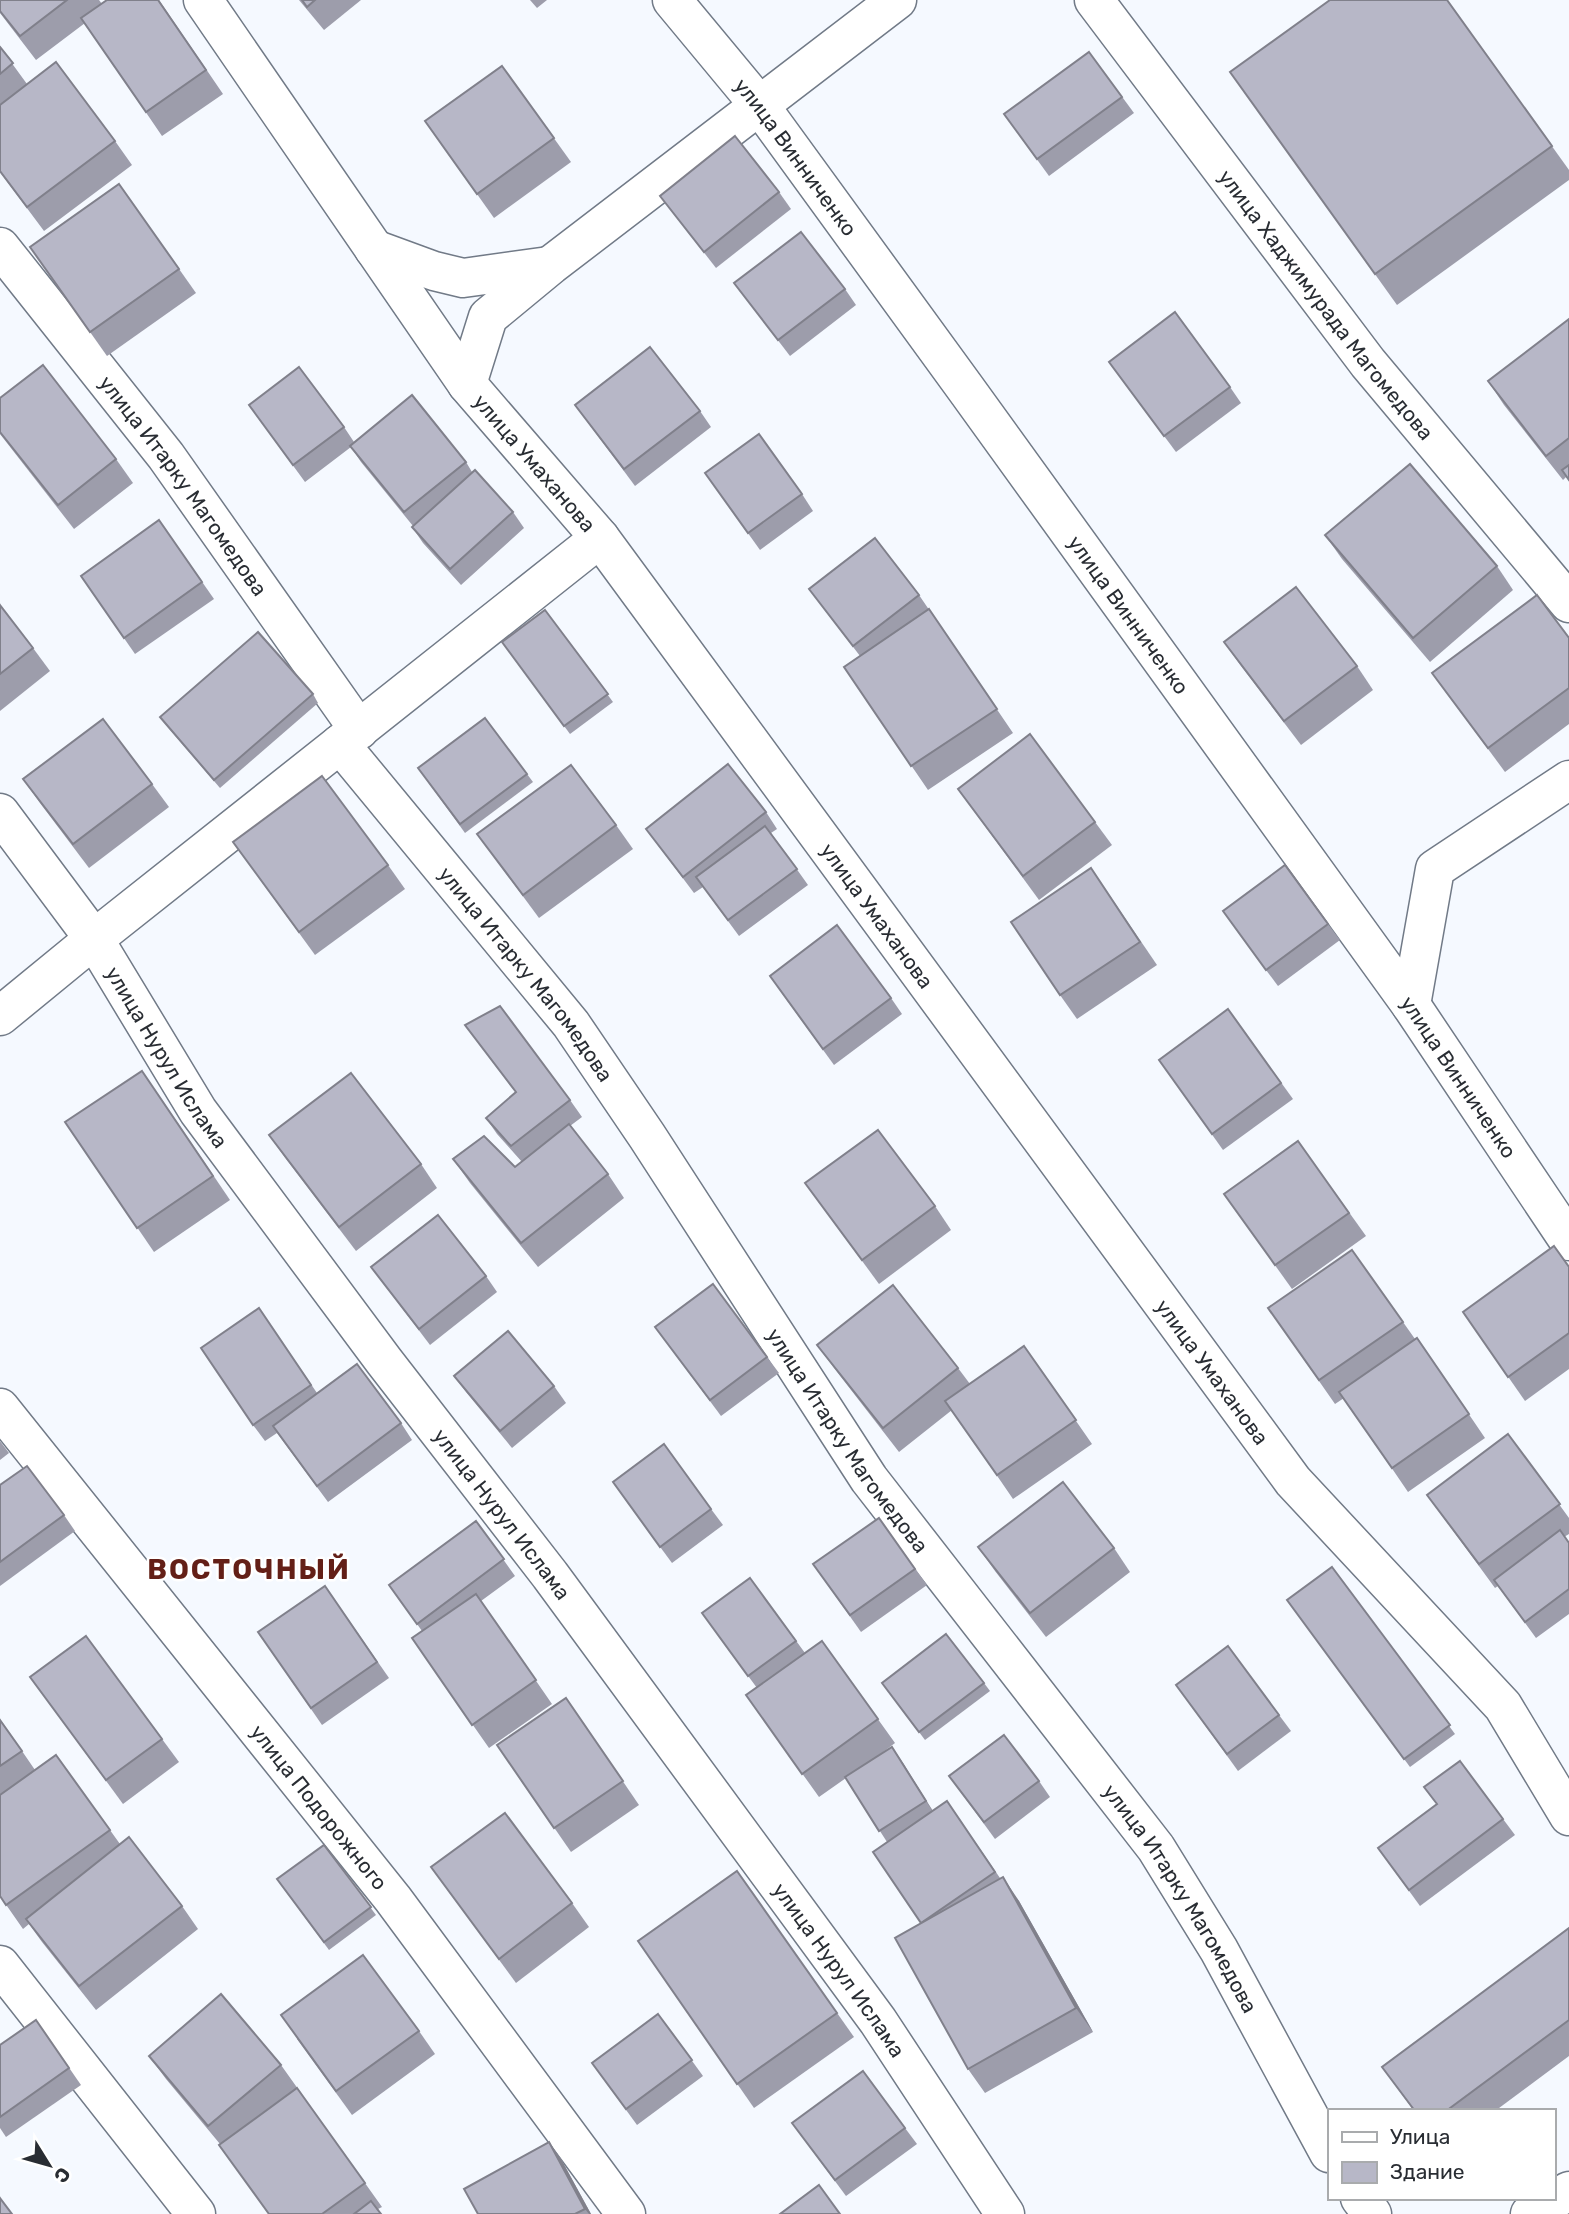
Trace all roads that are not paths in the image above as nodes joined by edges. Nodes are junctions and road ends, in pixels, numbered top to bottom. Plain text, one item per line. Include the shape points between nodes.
1 (203, 0) edge
2 (672, 0) edge
3 (897, 0) edge
4 (1094, 0) edge
5 (760, 106) junction
6 (0, 247) edge
7 (374, 249) junction
8 (551, 265) junction
9 (467, 384) junction
10 (600, 538) junction
11 (1569, 603) edge
12 (350, 737) junction
13 (1569, 780) edge
14 (0, 813) edge
15 (94, 939) junction
16 (1411, 1005) junction
17 (0, 1017) edge
18 (1569, 1241) edge
19 (0, 1408) edge
20 (1569, 1816) edge
21 (0, 1965) edge
22 (1328, 2151) edge
23 (1554, 2200) edge
24 (196, 2214) edge
25 (626, 2214) edge
26 (1005, 2214) edge
27 (1530, 2214) edge

1 - 7 street, улица Умаханова
2 - 5 street, улица Винниченко
3 - 5 street
4 - 11 street, улица Хаджимурада Магомедова via 1368,363
5 - 8 street
5 - 16 street, улица Винниченко
6 - 12 street, улица Итарку Магомедова via 166,456
7 - 8 street via 463,278
7 - 9 street, улица Умаханова
8 - 9 street via 488,317
9 - 10 street, улица Умаханова
10 - 12 street
10 - 20 street, улица Умаханова via 1293,1481 1503,1706
12 - 15 street
12 - 22 street, улица Итарку Магомедова via 571,1024 869,1479 1156,1848 1219,1950
13 - 16 street via 1435,869
14 - 15 street, улица Нурул Ислама
15 - 17 street
15 - 26 street, улица Нурул Ислама via 198,1111 550,1575 878,2021
16 - 18 street, улица Винниченко
19 - 25 street, улица Подорожного via 393,1899
21 - 24 street
23 - 27 street

